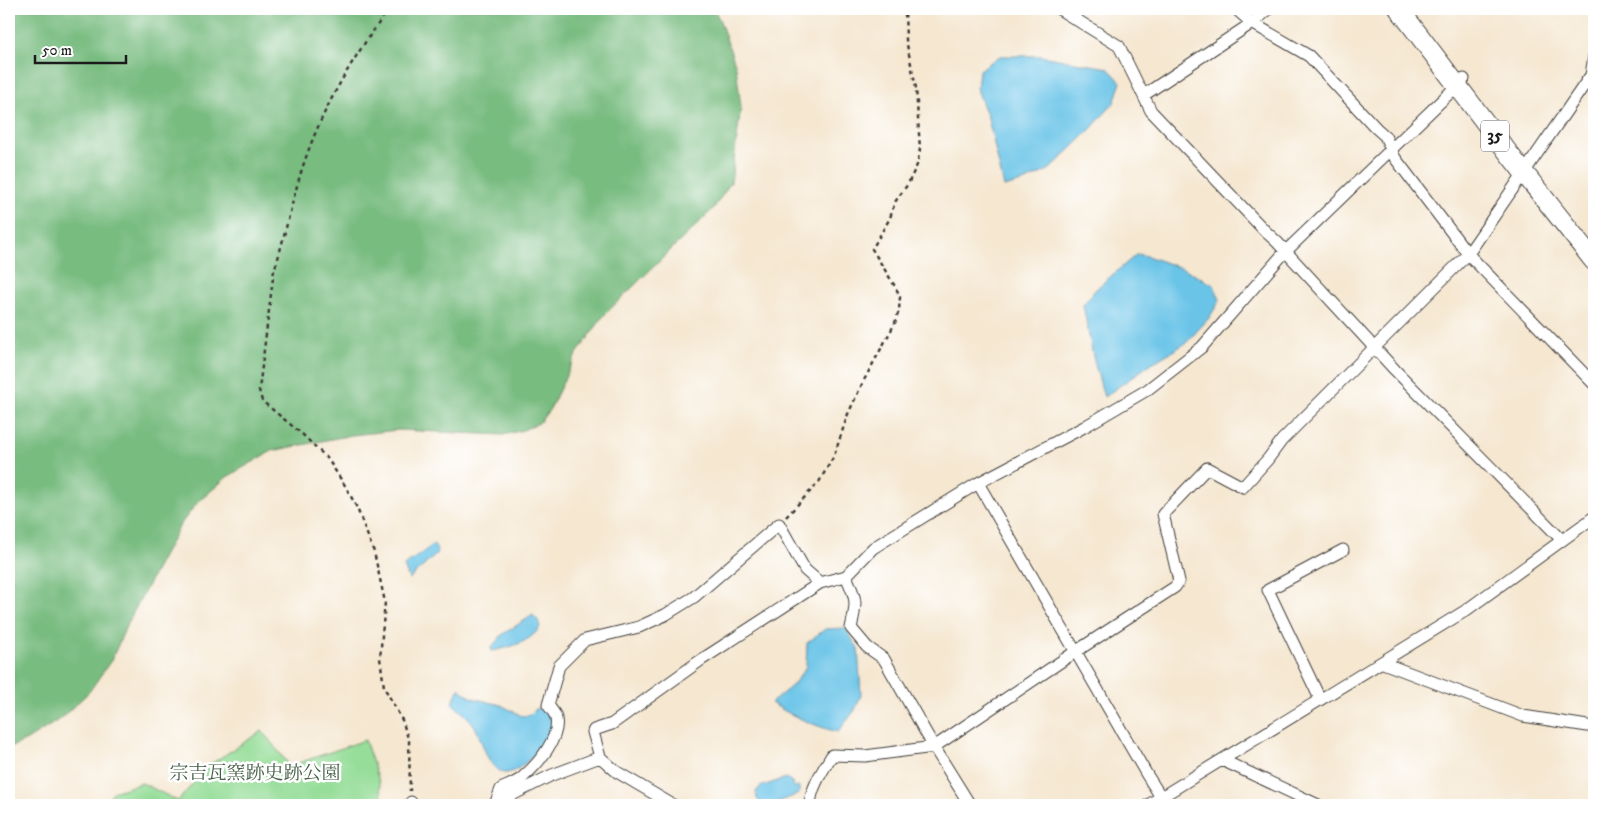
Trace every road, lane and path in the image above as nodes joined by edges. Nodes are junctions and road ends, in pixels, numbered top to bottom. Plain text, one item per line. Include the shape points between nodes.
1 (389, 9) edge
2 (904, 9) edge
3 (1059, 9) edge
4 (1236, 9) edge
5 (1269, 9) edge
6 (1399, 9) edge
7 (1252, 23) junction
8 (1594, 56) edge
9 (1461, 82) junction
10 (1144, 95) junction
11 (1391, 150) junction
12 (1524, 173) junction
13 (1286, 252) junction
14 (1468, 254) junction
15 (1594, 261) edge
16 (1375, 348) junction
17 (1594, 384) edge
18 (978, 483) junction
19 (1593, 518) edge
20 (779, 524) junction
21 (1562, 540) junction
22 (1343, 550) dead end
23 (846, 576) junction
24 (820, 583) junction
25 (1075, 652) junction
26 (1383, 663) junction
27 (1320, 699) junction
28 (1594, 727) edge
29 (934, 747) junction
30 (600, 758) junction
31 (1222, 760) junction
32 (1161, 797) junction
33 (411, 804) edge
34 (493, 804) edge
35 (673, 805) edge
36 (810, 805) edge
37 (970, 805) edge
38 (1148, 805) edge
39 (1318, 805) edge

1 - 33 path via 342,76 303,166 274,270 259,390 262,402 327,458 357,508 374,552 385,602 380,658 384,687 409,741
2 - 20 path via 906,40 916,88 920,149 908,184 895,202 890,218 872,249 900,297 899,310 848,414 834,456 819,482
3 - 10 street via 1119,46
4 - 7 street
5 - 7 street
6 - 9 main road, 35
7 - 10 street
7 - 11 street via 1309,56 1385,136
8 - 12 street via 1591,75
9 - 11 street
9 - 12 main road, 35
10 - 13 street via 1151,111
11 - 13 street
11 - 14 street
12 - 14 street
12 - 15 main road, 35
13 - 16 street
13 - 18 street via 1202,347 1147,390
14 - 16 street
14 - 17 street
16 - 21 street
16 - 25 street via 1282,440 1243,487 1206,468 1163,514 1179,581 1176,587
18 - 23 street via 873,548
18 - 25 street
19 - 21 street
20 - 24 street via 805,570
20 - 34 street via 694,597 665,615 638,627 585,640 559,666 548,705 555,715 556,729 552,741 543,756 521,779 501,789
21 - 26 street via 1465,611
22 - 27 street via 1268,590
23 - 24 street
23 - 29 street via 856,597 851,628 867,648 884,659
24 - 30 street via 701,660 612,724 594,730
25 - 29 street
25 - 32 street
26 - 27 street
26 - 28 street via 1523,716
27 - 31 street
29 - 36 street via 865,756 832,755 810,795
29 - 37 street
30 - 34 street via 552,775
30 - 35 street via 617,772
31 - 32 street
31 - 39 street
32 - 38 street

